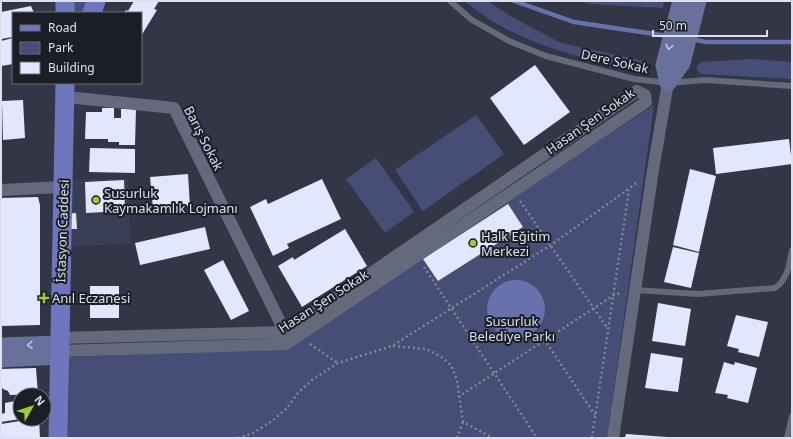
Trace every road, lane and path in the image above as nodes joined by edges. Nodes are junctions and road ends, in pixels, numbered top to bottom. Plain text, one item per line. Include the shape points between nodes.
1 (65, 1) edge
2 (96, 1) edge
3 (450, 1) edge
4 (681, 1) edge
5 (698, 1) edge
6 (65, 12) edge
7 (92, 12) edge
8 (668, 83) junction
9 (792, 86) edge
10 (67, 88) edge
11 (653, 170) junction
12 (63, 187) junction
13 (629, 189) junction
14 (1, 190) edge
15 (513, 191) junction
16 (551, 245) junction
17 (792, 250) edge
18 (417, 256) junction
19 (635, 290) junction
20 (614, 295) junction
21 (452, 308) junction
22 (594, 308) junction
23 (609, 329) junction
24 (298, 336) junction
25 (286, 338) junction
26 (544, 340) junction
27 (1, 346) edge
28 (392, 346) junction
29 (59, 347) junction
30 (1, 359) edge
31 (338, 363) junction
32 (493, 373) junction
33 (458, 397) junction
34 (595, 416) junction
35 (792, 416) edge
36 (463, 422) junction
37 (58, 438) edge
38 (238, 438) edge
39 (457, 438) edge
40 (493, 438) edge
41 (537, 438) edge
42 (592, 438) edge
43 (613, 438) edge
44 (787, 438) edge

1 - 6 main road
2 - 7 main road
3 - 8 lane, Dere Sokak via 472,20 509,42 546,56 634,79
4 -> 8 main road via 664,65
5 - 8 main road via 682,63
8 - 9 lane, Dere Sokak via 706,80
8 - 11 street
10 - 12 main road, İstasyon Caddesi
10 - 25 street, Barış Sokak via 174,108
11 - 13 path
11 - 19 street
12 - 14 street
12 - 29 main road, İstasyon Caddesi
13 - 16 path
13 - 20 path
15 - 16 path
15 - 18 street, Hasan Şen Sokak
15 - 25 street, Hasan Şen Sokak via 646,102 645,95 637,91
16 - 21 path
16 - 22 path
17 - 19 lane via 783,283 775,288 698,294
18 - 21 path
18 - 24 street, Hasan Şen Sokak
19 - 20 path
19 - 43 street
20 - 22 path
20 - 23 path
21 - 28 path
21 - 32 path
22 - 23 path
22 - 26 path
23 - 34 path
24 - 25 street, Hasan Şen Sokak
24 - 31 path
25 - 29 street, Hasan Şen Sokak
26 - 32 path
26 - 34 path
29 -> 27 main road
28 - 31 path
28 - 33 path via 426,349 440,356 451,365 457,380
29 - 30 main road
29 - 37 main road, İstasyon Caddesi
31 - 38 path via 312,380 272,421 253,433
32 - 33 path
32 - 41 path
33 - 36 path
34 - 42 path
35 - 44 lane
36 - 39 path
36 - 40 path

